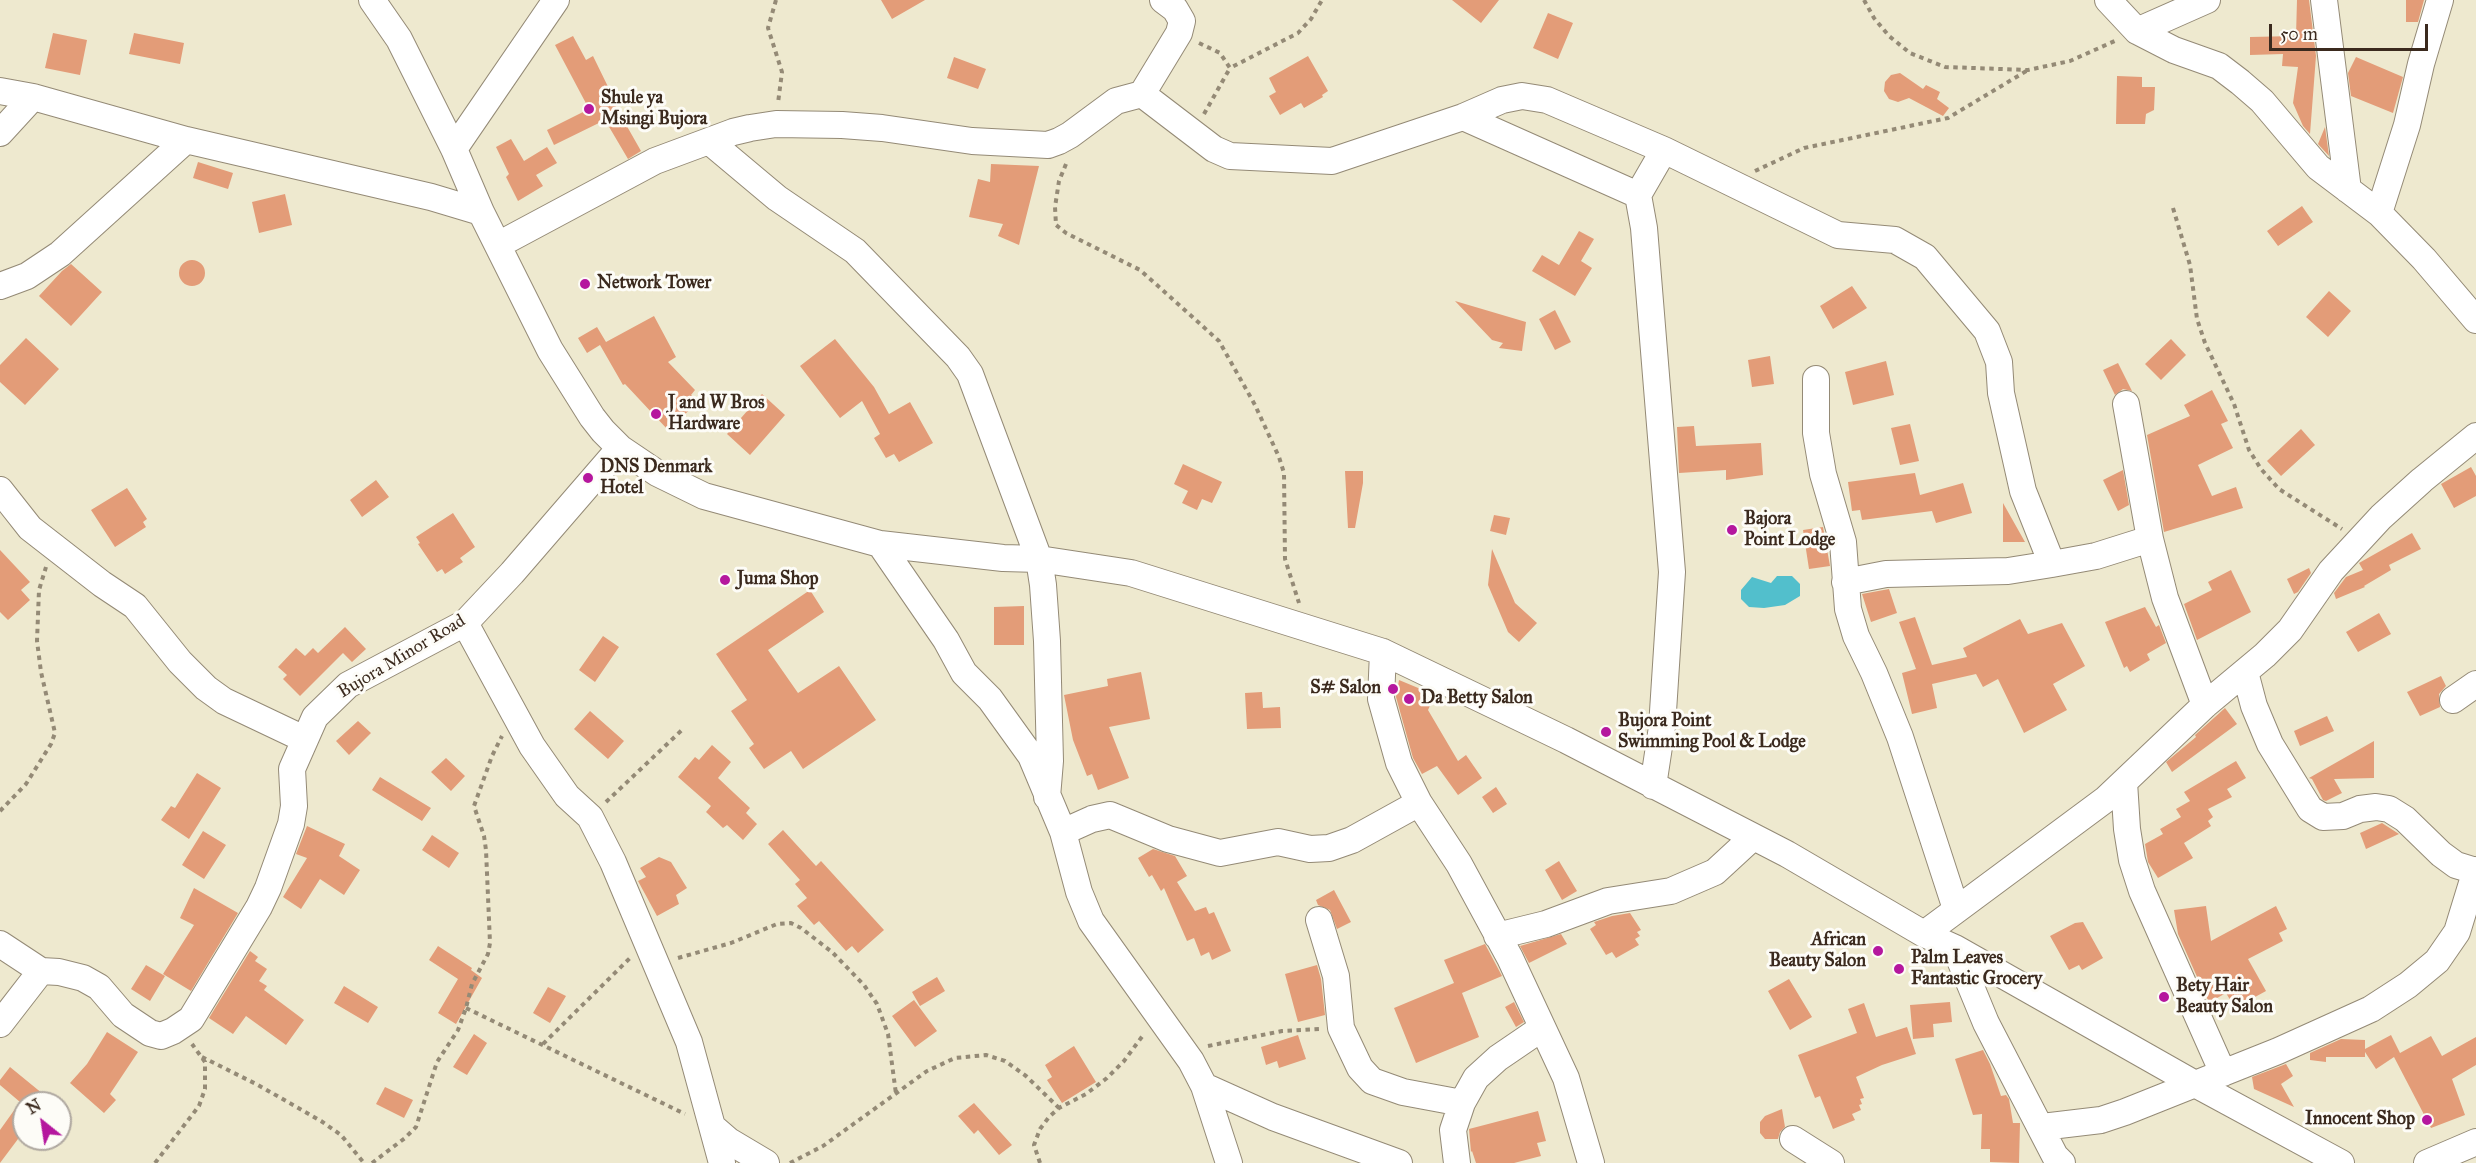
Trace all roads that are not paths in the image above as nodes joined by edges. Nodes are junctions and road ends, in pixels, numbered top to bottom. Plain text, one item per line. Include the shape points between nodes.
1 (372, 0) edge
2 (556, 0) edge
3 (1162, 0) edge
4 (2108, 0) edge
5 (2207, 0) edge
6 (2324, 0) edge
7 (2440, 0) edge
8 (2136, 31) junction
9 (0, 91) edge
10 (1142, 94) junction
11 (33, 97) junction
12 (1463, 117) junction
13 (0, 133) edge
14 (186, 140) junction
15 (709, 141) junction
16 (454, 149) junction
17 (1664, 150) junction
18 (2348, 190) junction
19 (1638, 195) junction
20 (481, 212) junction
21 (2379, 213) junction
22 (498, 244) junction
23 (0, 286) edge
24 (2476, 320) edge
25 (1816, 379) dead end
26 (2126, 404) dead end
27 (2476, 436) edge
28 (620, 447) junction
29 (0, 490) edge
30 (2150, 539) junction
31 (880, 544) junction
32 (1039, 559) junction
33 (2052, 564) junction
34 (1845, 582) junction
35 (465, 623) junction
36 (1383, 652) junction
37 (2245, 672) junction
38 (2476, 684) edge
39 (2453, 700) dead end
40 (2205, 705) junction
41 (304, 739) junction
42 (2124, 782) junction
43 (1653, 786) junction
44 (1047, 797) junction
45 (1419, 803) junction
46 (1063, 832) junction
47 (1754, 837) junction
48 (2476, 871) edge
49 (1956, 909) junction
50 (2465, 909) junction
51 (1319, 920) dead end
52 (1924, 934) junction
53 (1497, 936) junction
54 (2476, 936) edge
55 (0, 944) edge
56 (1955, 948) junction
57 (40, 971) junction
58 (0, 1024) edge
59 (1542, 1028) junction
60 (2223, 1072) junction
61 (2195, 1084) junction
62 (1204, 1086) junction
63 (1462, 1103) junction
64 (2042, 1127) junction
65 (714, 1128) junction
66 (1793, 1139) dead end
67 (2476, 1142) edge
68 (722, 1163) edge
69 (766, 1163) edge
70 (1229, 1163) edge
71 (1399, 1163) edge
72 (1456, 1163) edge
73 (1591, 1163) edge
74 (1831, 1163) edge
75 (2062, 1163) edge
76 (2341, 1163) edge
77 (2427, 1163) edge

1 - 16 street via 399,39
2 - 16 street
3 - 10 street via 1182,21 1179,33
4 - 8 street
5 - 8 street
6 - 18 street
7 - 21 street
8 - 18 street via 2219,66 2262,101 2318,167
9 - 11 street
10 - 12 street via 1214,149 1246,159 1332,161
10 - 15 street via 1116,101 1070,135 1048,145 972,141 882,128 776,124
11 - 13 street
11 - 14 street
12 - 17 street via 1502,100 1522,96 1547,100
12 - 19 street
14 - 20 street
14 - 23 street via 60,254 27,276
15 - 22 street via 623,177
15 - 32 street via 777,198 855,251 958,357 970,374
16 - 20 street
17 - 19 street
17 - 33 street via 1838,235 1895,240 1924,257 1987,332 1995,351 2023,491
18 - 21 street
19 - 43 street via 1644,228 1672,573 1662,727
20 - 22 street
21 - 24 street
22 - 28 street via 550,350 592,417
25 - 34 street via 1816,433 1823,474 1843,542
26 - 30 street
27 - 37 street via 2422,480 2361,540 2331,571 2290,630
28 - 31 street via 657,473 704,496
28 - 35 street, Bujora Minor Road
29 - 41 street via 30,528 135,606 206,688 224,701
30 - 33 street via 2096,556
30 - 40 street via 2165,598
31 - 32 street
31 - 44 street via 964,673 990,699 1031,756
32 - 36 street via 1131,573
32 - 44 street via 1047,641
33 - 34 street via 2008,571 1886,574
34 - 49 street via 1856,636 1900,737
35 - 41 street, Bujora Minor Road via 348,685 315,717
35 - 65 street via 556,783 590,817 613,862 689,1042
36 - 43 street
36 - 45 street via 1381,699 1399,763
37 - 40 street
37 - 48 street via 2270,744 2310,809 2324,817 2368,808 2389,809 2441,854
38 - 39 street
40 - 42 street
41 - 57 street, Bujora Minor Road via 292,769 291,824 268,888 191,1018 161,1036 150,1033 123,1015 99,987 83,978
42 - 49 street
42 - 60 street via 2132,860 2142,891
43 - 47 street
44 - 46 street
45 - 46 street via 1352,840 1329,848 1310,849 1278,842 1220,853 1167,839 1110,815
45 - 53 street
46 - 62 street via 1091,921 1184,1051
47 - 52 street
47 - 53 street via 1715,872 1671,891 1608,901 1546,924
48 - 50 street
49 - 52 street
50 - 54 street
50 - 60 street via 2457,932 2437,961 2408,985 2371,1009
51 - 63 street via 1336,976 1341,1028 1360,1068 1372,1081 1402,1092
52 - 56 street
53 - 59 street
55 - 57 street
56 - 61 street
56 - 64 street via 1986,1023
57 - 58 street
59 - 63 street via 1476,1078
59 - 73 street via 1566,1078
60 - 61 street
61 - 64 street via 2101,1120
61 - 76 street
62 - 70 street
62 - 71 street via 1273,1117
63 - 72 street via 1454,1130
64 - 75 street
65 - 68 street
65 - 69 street
66 - 74 street
67 - 77 street

